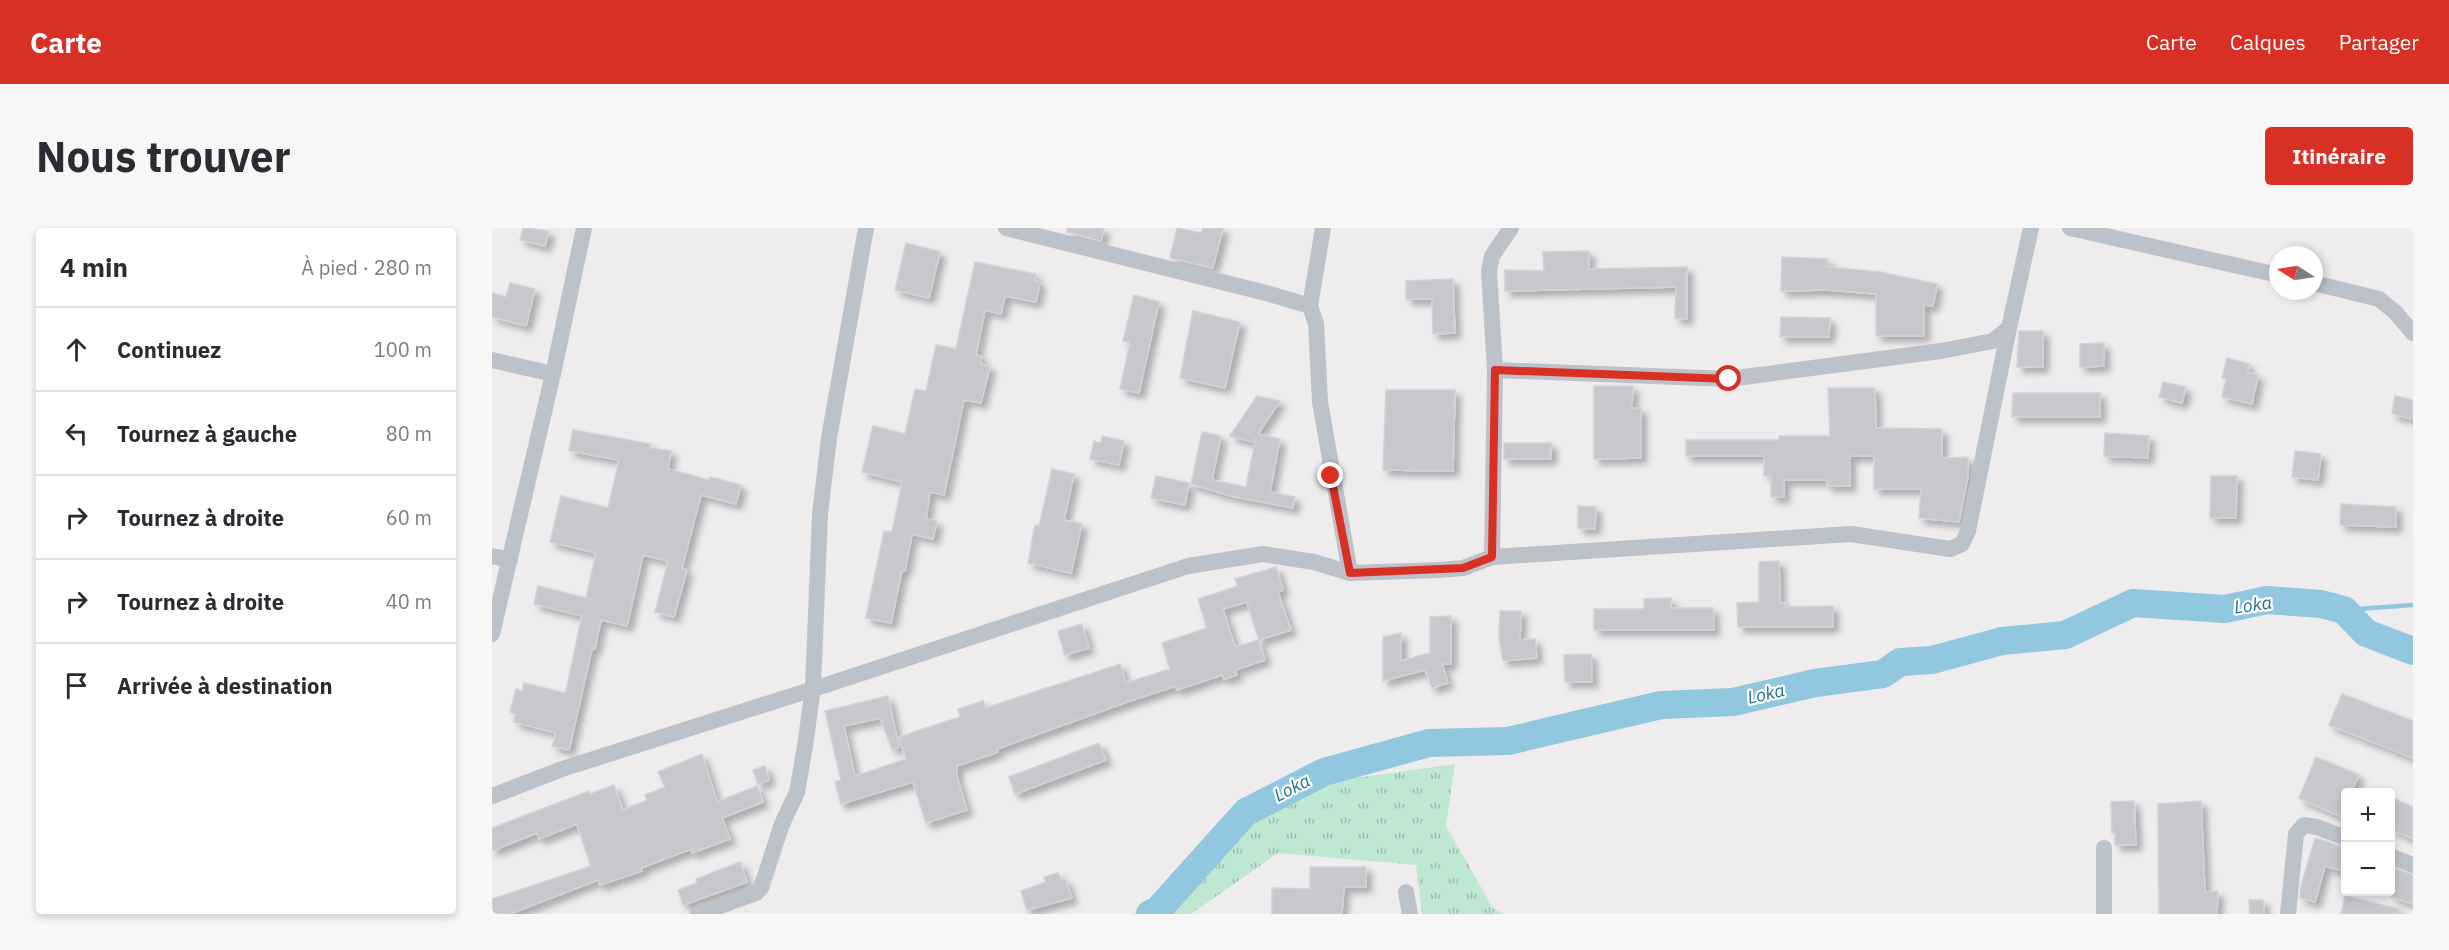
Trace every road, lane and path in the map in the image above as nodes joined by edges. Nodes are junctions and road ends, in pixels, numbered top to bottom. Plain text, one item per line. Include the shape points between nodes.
1 (584, 228) edge
2 (866, 228) edge
3 (1006, 228) edge
4 (1323, 228) edge
5 (1510, 228) edge
6 (2031, 228) edge
7 (2070, 228) edge
8 (2269, 273) edge
9 (2323, 285) edge
10 (1310, 306) junction
11 (2009, 328) junction
12 (2413, 333) edge
13 (492, 360) edge
14 (1495, 370) junction
15 (553, 374) junction
16 (492, 556) edge
17 (1492, 557) junction
18 (510, 560) junction
19 (1350, 573) junction
20 (492, 634) edge
21 (813, 688) junction
22 (492, 796) edge
23 (2341, 836) edge
24 (2104, 848) dead end
25 (2395, 858) edge
26 (2413, 866) edge
27 (1406, 892) dead end
28 (698, 914) edge
29 (1410, 914) edge
30 (2104, 914) edge
31 (2288, 914) edge

1 - 15 street
2 - 21 street via 820,514
3 - 10 street
4 - 10 street
5 - 14 street via 1492,256 1489,271
6 - 11 street
7 - 8 street
9 - 12 street via 2379,299
10 - 19 street via 1317,333 1320,402
11 - 14 street via 1993,341 1941,351 1729,379
11 - 17 street via 1968,531 1962,544 1950,549 1851,534
13 - 15 street
14 - 17 street
15 - 18 street
16 - 18 street
17 - 19 street via 1463,568
18 - 20 street
19 - 21 street via 1314,562 1263,554 1188,566
21 - 22 street via 562,769
21 - 28 street via 796,792 765,880 756,893
23 - 31 street via 2304,825 2296,834
24 - 30 street
25 - 26 street
27 - 29 street

